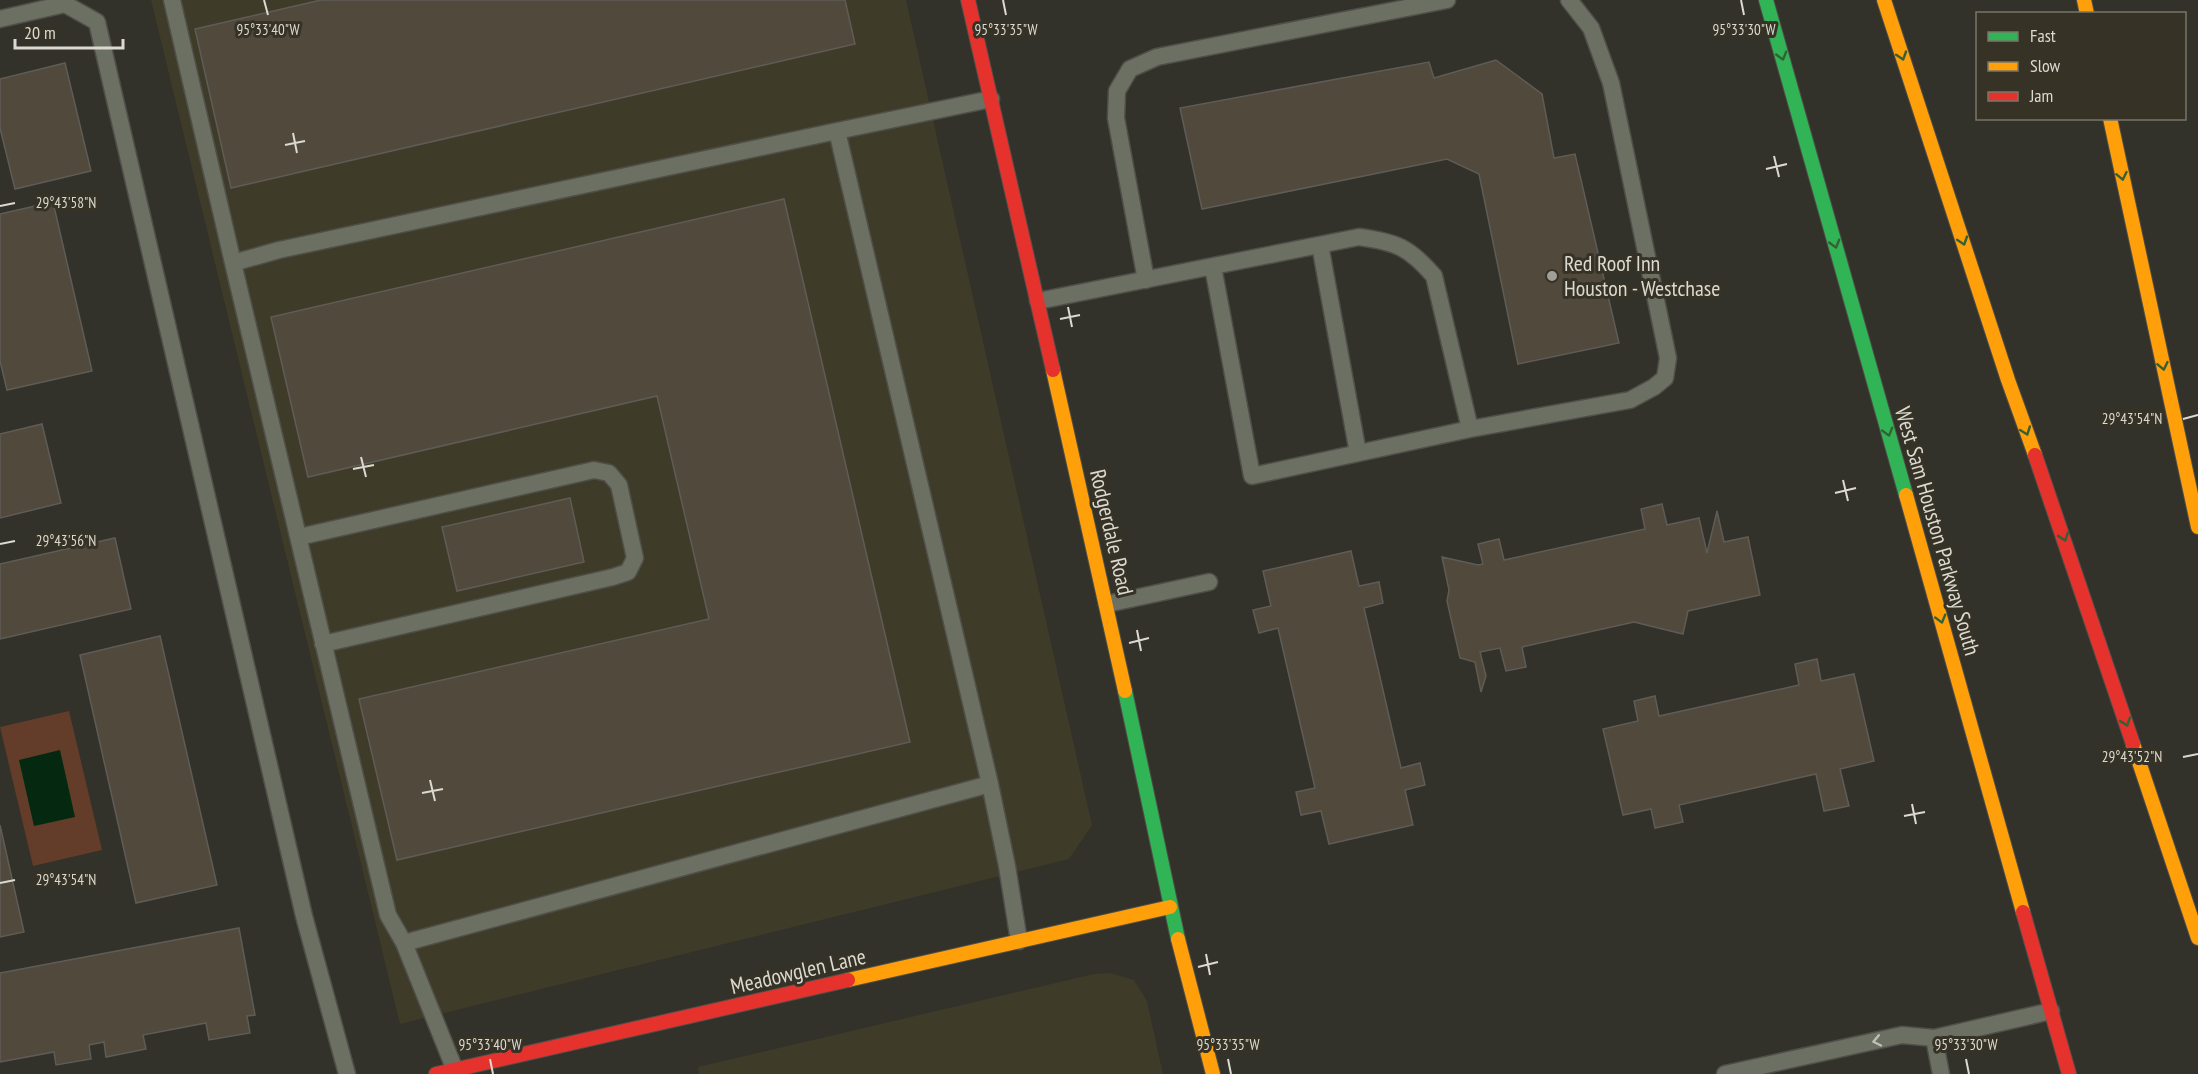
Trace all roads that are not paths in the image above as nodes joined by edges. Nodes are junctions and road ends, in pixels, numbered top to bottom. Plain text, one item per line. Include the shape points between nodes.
1 (172, 0) edge
2 (968, 0) edge
3 (1448, 0) edge
4 (1569, 0) edge
5 (1766, 0) edge
6 (1884, 0) edge
7 (0, 19) edge
8 (992, 99) junction
9 (2110, 120) edge
10 (837, 131) junction
11 (1320, 245) junction
12 (233, 263) junction
13 (1213, 267) junction
14 (1146, 280) junction
15 (1038, 301) junction
16 (1470, 429) junction
17 (1358, 453) junction
18 (2198, 527) edge
19 (299, 537) junction
20 (1209, 582) dead end
21 (1107, 604) junction
22 (323, 644) junction
23 (990, 784) junction
24 (1170, 907) junction
25 (2198, 938) edge
26 (1019, 941) junction
27 (404, 943) junction
28 (2051, 1011) junction
29 (1934, 1038) junction
30 (455, 1070) junction
31 (346, 1074) edge
32 (436, 1074) edge
33 (1213, 1074) edge
34 (1725, 1074) edge
35 (1941, 1074) edge
36 (2069, 1074) edge

1 - 12 lane
2 - 8 main road, Rodgerdale Road
3 - 14 lane via 1156,57 1130,69 1117,91 1116,118
4 - 16 lane via 1591,28 1611,83 1668,358 1665,378 1630,400
5 -> 28 main road, West Sam Houston Parkway South
6 -> 25 main road via 2008,380
7 - 31 lane via 65,4 97,22 304,916
8 - 10 lane
8 - 15 main road, Rodgerdale Road
9 -> 18 main road
10 - 12 lane
10 - 23 lane
11 - 13 lane
11 - 16 lane via 1359,237 1388,241 1417,257 1434,276
11 - 17 lane
12 - 19 lane
13 - 14 lane
13 - 17 lane via 1252,476
14 - 15 lane
15 - 21 main road, Rodgerdale Road
16 - 17 lane
19 - 22 lane
19 - 22 lane via 594,470 609,473 619,485 634,558 628,572
20 - 21 lane
21 - 24 main road, Rodgerdale Road
22 - 27 lane via 388,915
23 - 26 lane
23 - 27 lane
24 - 26 main road, Meadowglen Lane
24 - 33 main road, Rodgerdale Road
26 - 30 main road, Meadowglen Lane
27 - 30 lane
28 - 29 lane
28 - 36 main road, West Sam Houston Parkway South
29 -> 34 lane via 1902,1035
29 - 35 lane
30 - 32 main road, Meadowglen Lane

